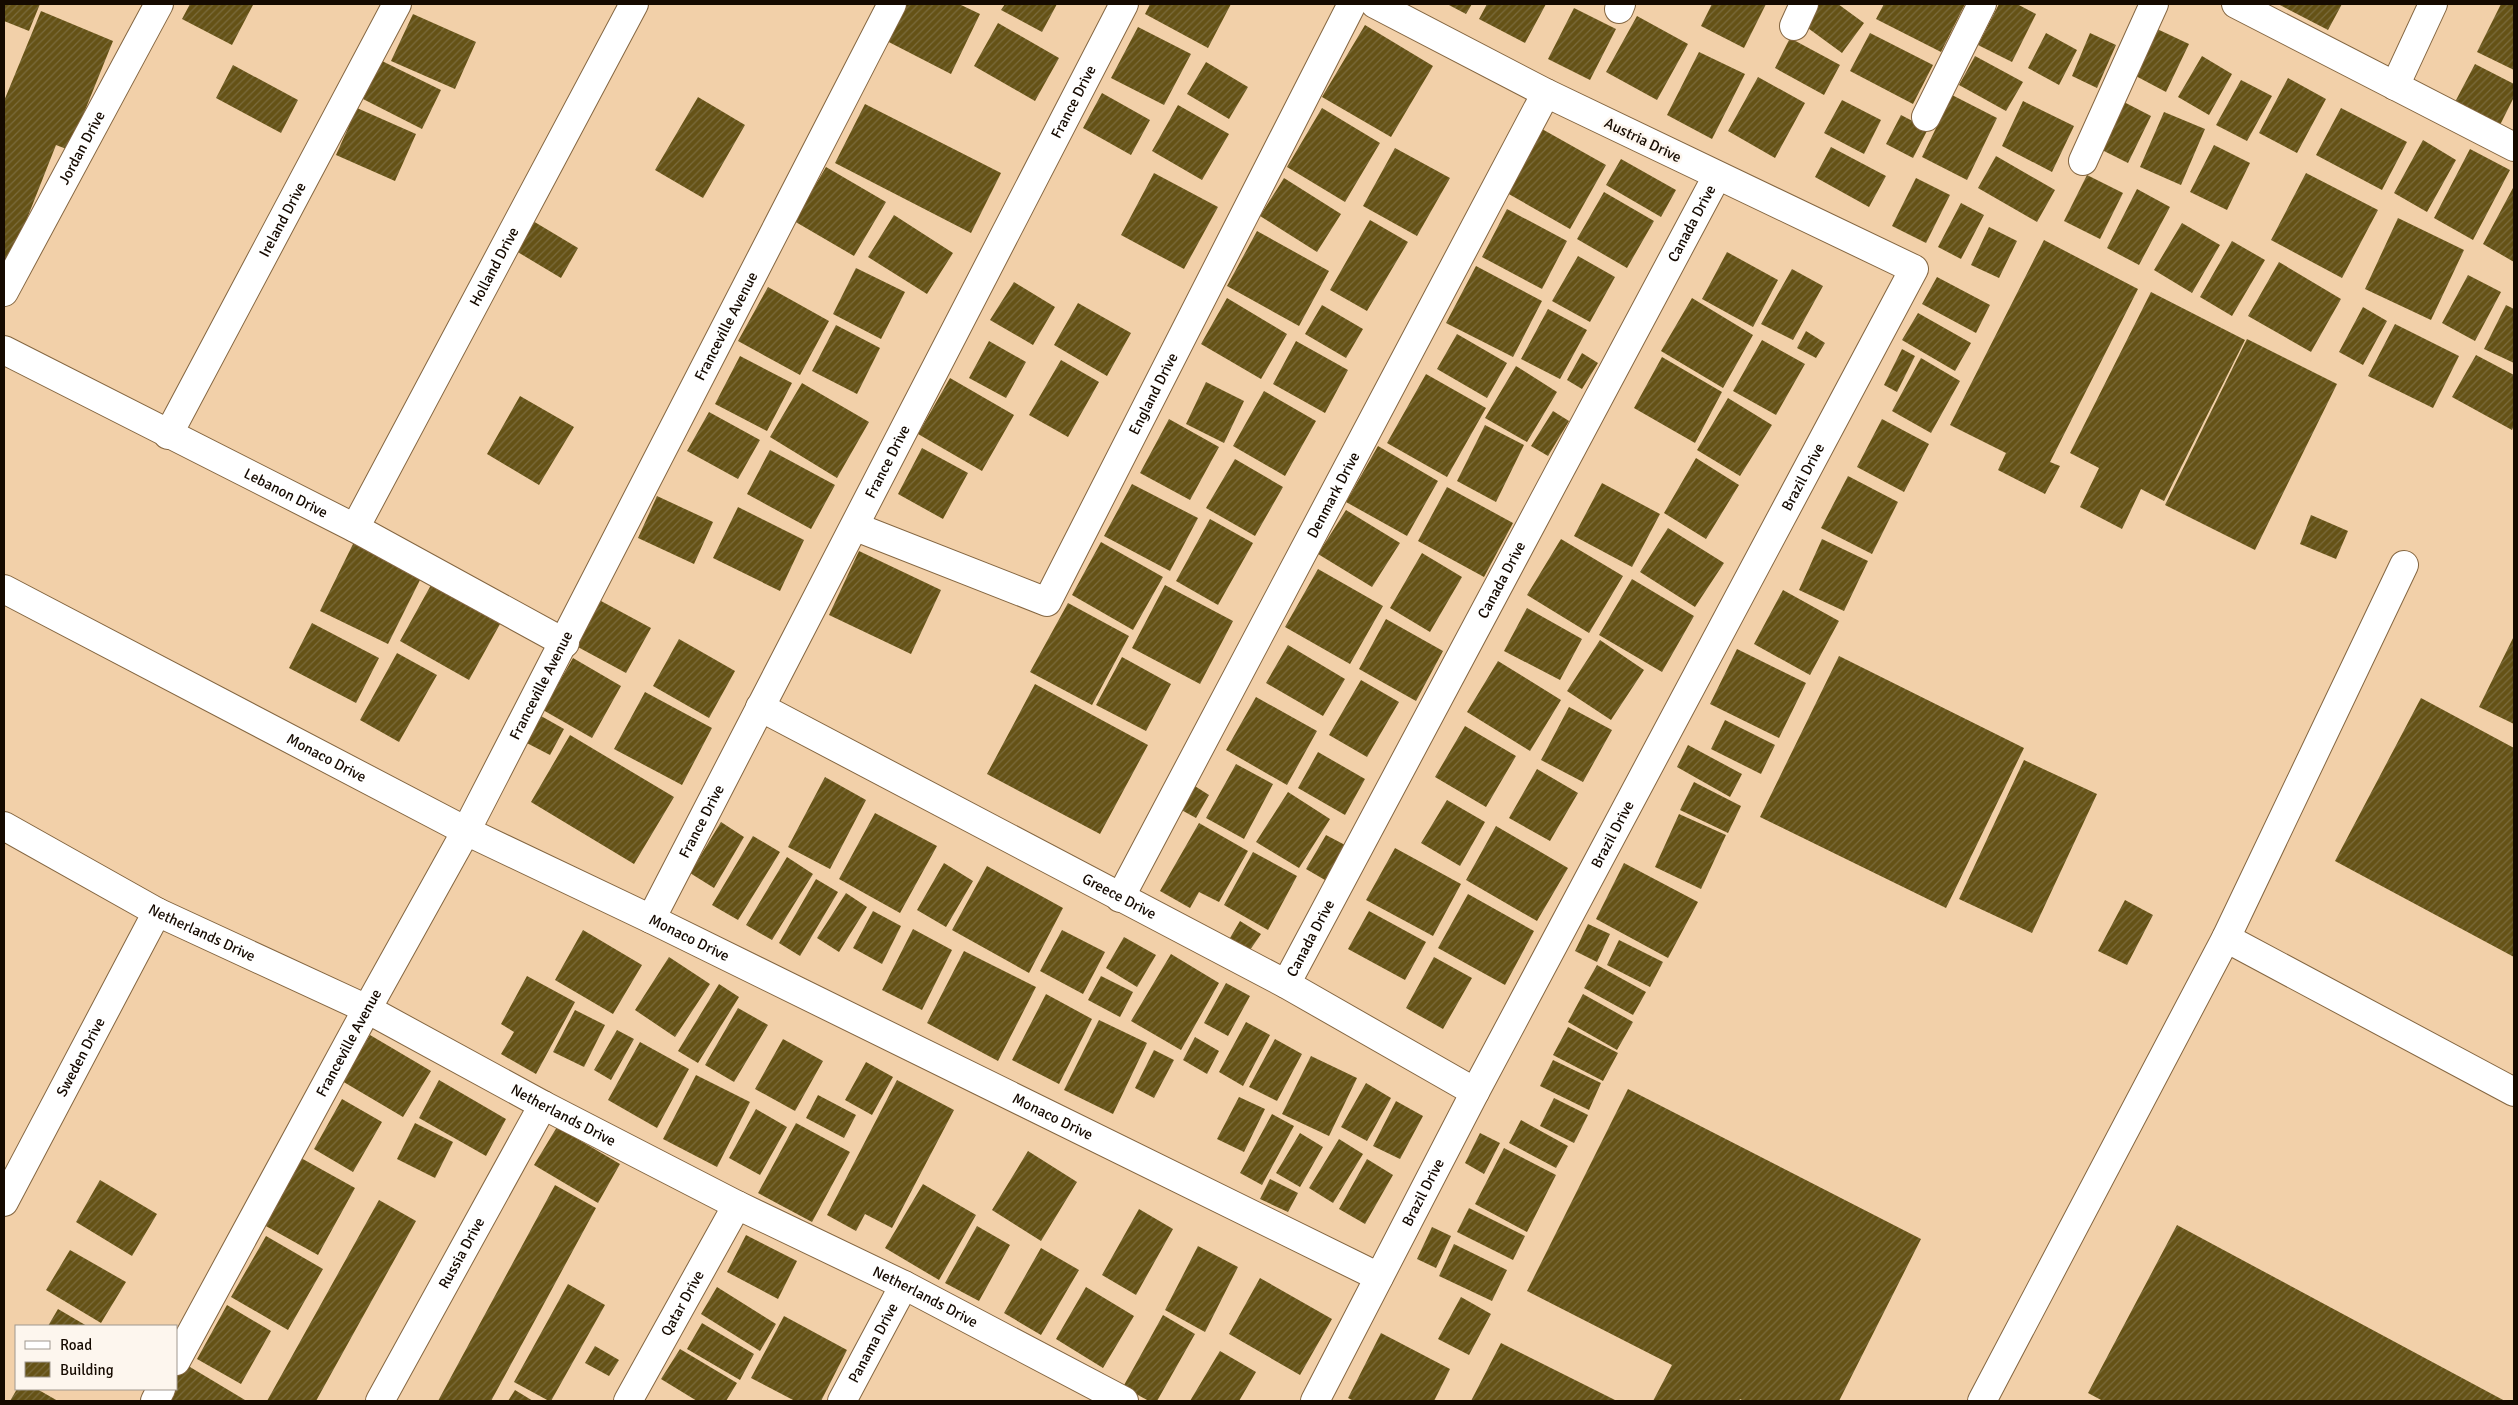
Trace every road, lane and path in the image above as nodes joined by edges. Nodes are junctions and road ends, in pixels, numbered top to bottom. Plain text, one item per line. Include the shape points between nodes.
1 (159, 4) edge
2 (397, 4) edge
3 (634, 4) edge
4 (892, 4) edge
5 (1124, 4) edge
6 (1352, 4) edge
7 (1375, 4) edge
8 (1982, 4) edge
9 (2154, 4) edge
10 (2236, 4) edge
11 (2433, 4) edge
12 (2394, 86) junction
13 (1546, 93) junction
14 (1926, 117) dead end
15 (2514, 147) edge
16 (2083, 161) dead end
17 (1717, 176) junction
18 (1914, 269) joint
19 (4, 292) edge
20 (4, 350) edge
21 (168, 435) junction
22 (856, 527) junction
23 (355, 528) junction
24 (2404, 565) dead end
25 (4, 589) edge
26 (565, 643) junction
27 (760, 707) junction
28 (4, 826) edge
29 (466, 831) junction
30 (1120, 898) junction
31 (157, 912) junction
32 (651, 919) junction
33 (2226, 938) junction
34 (1286, 984) junction
35 (367, 1009) junction
36 (1476, 1092) junction
37 (2514, 1092) edge
38 (544, 1105) junction
39 (4, 1202) edge
40 (736, 1204) junction
41 (1380, 1276) junction
42 (904, 1285) junction
43 (178, 1357) edge
44 (1095, 1395) edge
45 (380, 1401) edge
46 (628, 1401) edge
47 (842, 1401) edge
48 (1124, 1401) edge
49 (1315, 1401) edge
50 (1982, 1401) edge

1 - 19 street, Jordan Drive
2 - 21 street, Ireland Drive
3 - 23 street, Holland Drive
4 - 26 street, Franceville Avenue
5 - 22 street, France Drive
6 - 22 street, England Drive via 1047,602
7 - 13 street, Austria Drive
8 - 14 street
9 - 16 street
10 - 12 street
11 - 12 street
12 - 15 street
13 - 17 street, Austria Drive
13 - 30 street, Denmark Drive
17 - 18 street, Austria Drive
17 - 34 street, Canada Drive
18 - 36 street, Brazil Drive
20 - 21 street, Lebanon Drive
21 - 23 street, Lebanon Drive
22 - 27 street, France Drive
23 - 26 street, Lebanon Drive
24 - 33 street
25 - 29 street, Monaco Drive
26 - 29 street, Franceville Avenue
27 - 30 street, Greece Drive
27 - 32 street, France Drive
28 - 31 street, Netherlands Drive
29 - 32 street, Monaco Drive
29 - 35 street, Franceville Avenue
30 - 34 street, Greece Drive
31 - 35 street, Netherlands Drive
31 - 39 street, Sweden Drive
32 - 41 street, Monaco Drive
33 - 37 street
33 - 50 street
34 - 36 street, Greece Drive
35 - 38 street, Netherlands Drive
35 - 43 street, Franceville Avenue
36 - 41 street, Brazil Drive
38 - 40 street, Netherlands Drive
38 - 45 street, Russia Drive
40 - 42 street, Netherlands Drive
40 - 46 street, Qatar Drive
41 - 49 street, Brazil Drive
42 - 44 street, Netherlands Drive
42 - 47 street, Panama Drive
44 - 48 street, Netherlands Drive

